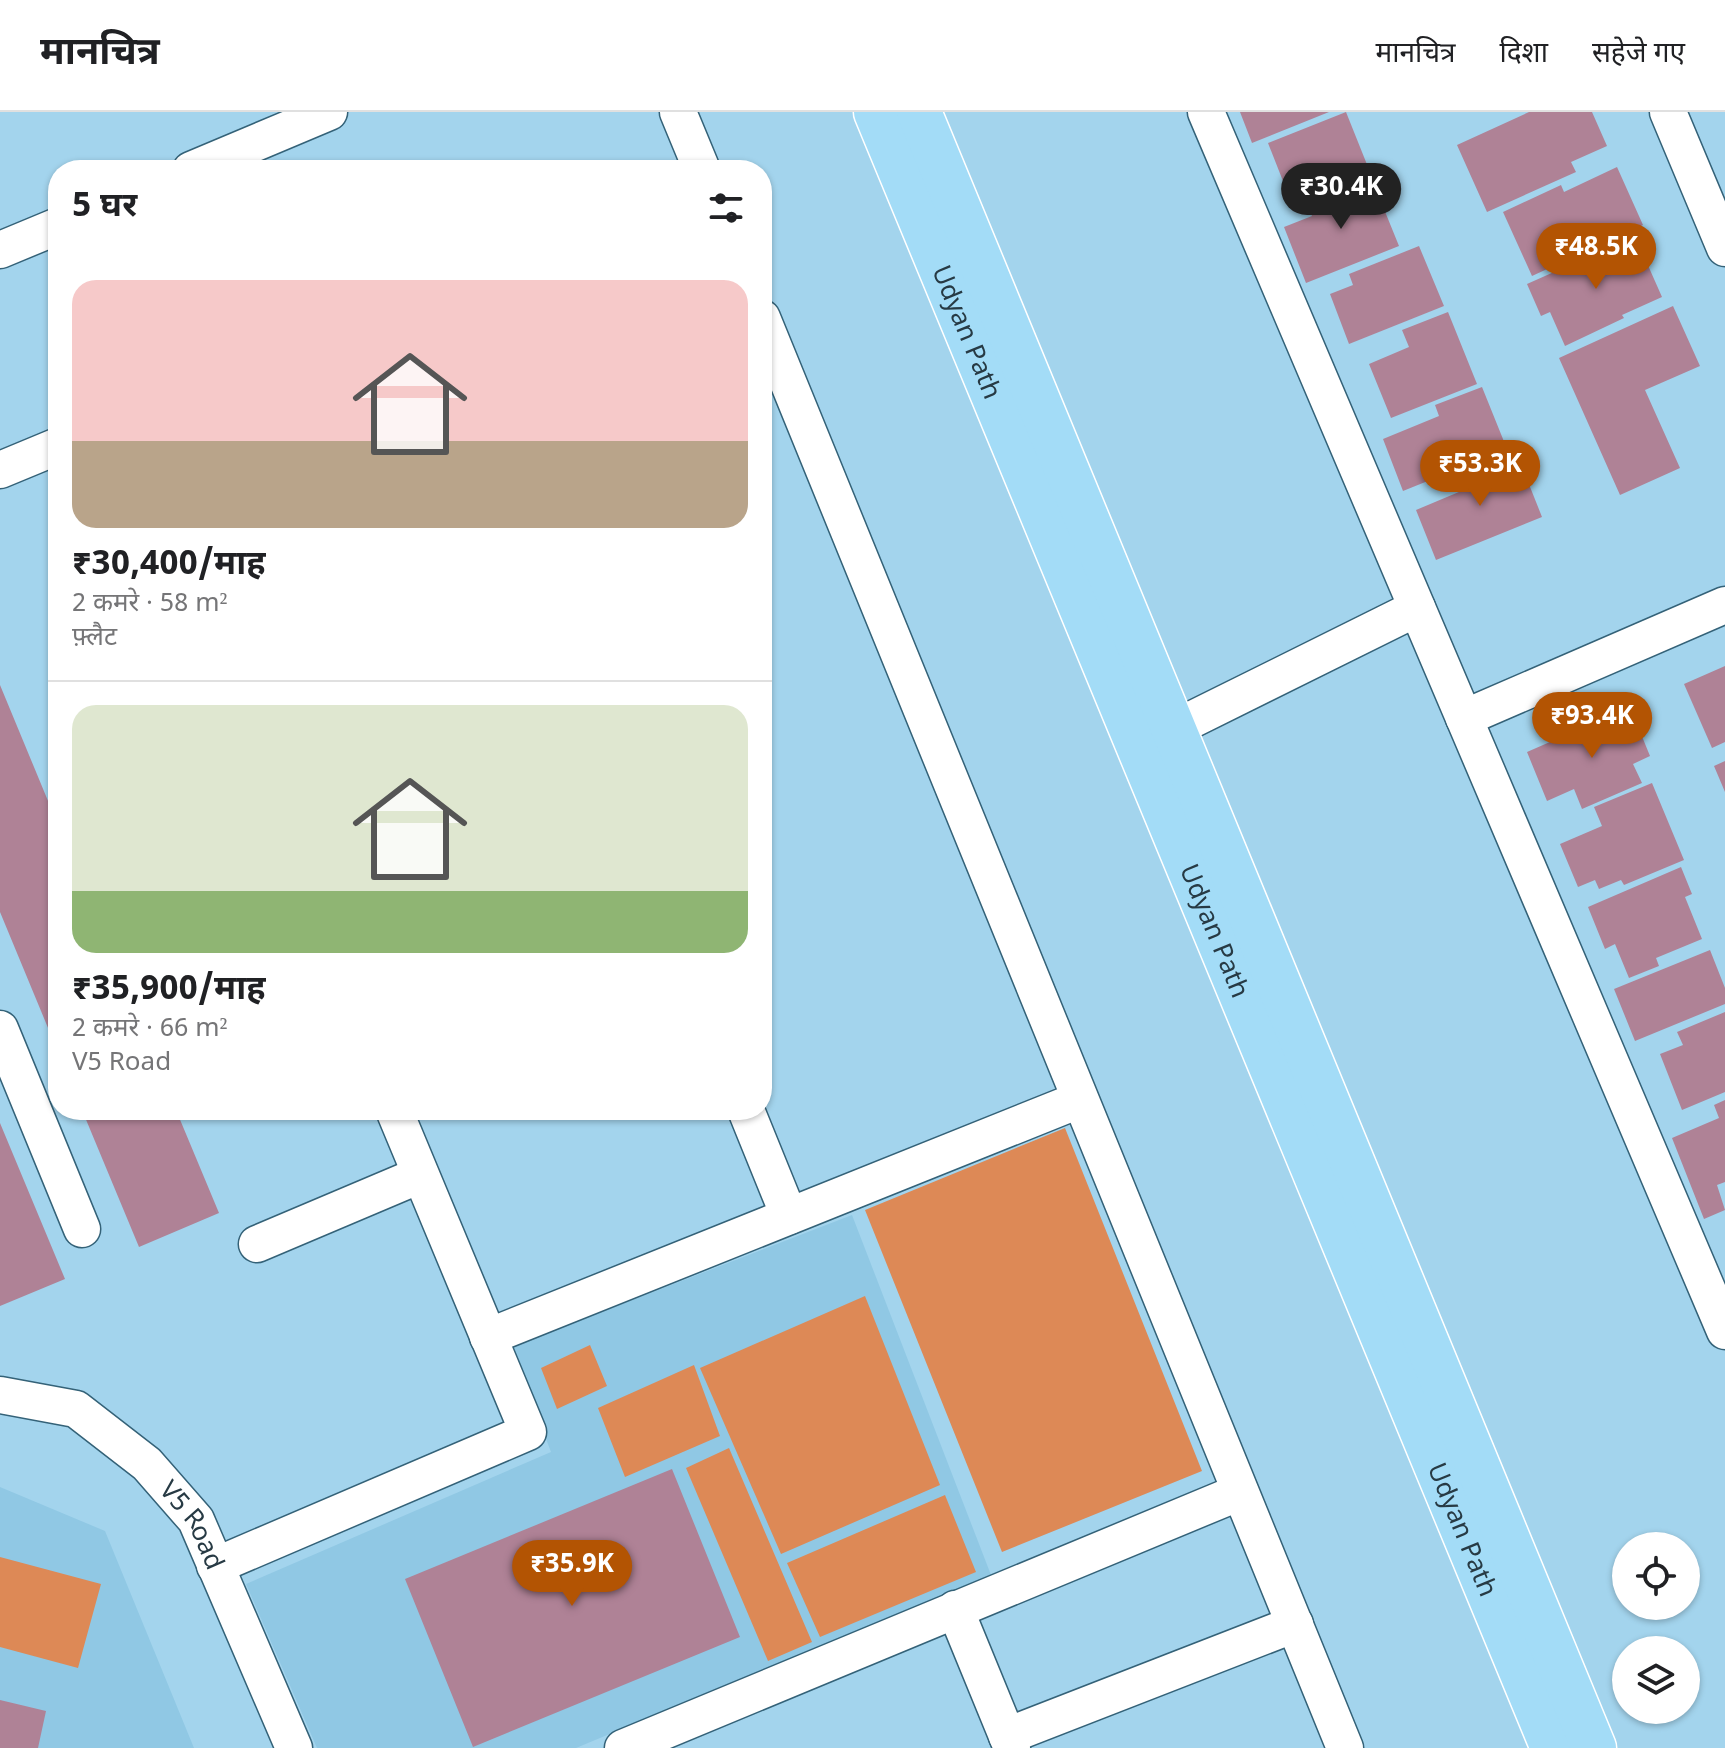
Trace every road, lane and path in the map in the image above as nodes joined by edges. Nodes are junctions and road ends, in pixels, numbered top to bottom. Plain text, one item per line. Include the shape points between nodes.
1 (329, 112) edge
2 (678, 112) edge
3 (876, 112) edge
4 (919, 112) edge
5 (1206, 112) edge
6 (1668, 112) edge
7 (215, 160) edge
8 (698, 160) edge
9 (48, 230) edge
10 (1725, 248) edge
11 (0, 250) edge
12 (772, 343) edge
13 (48, 450) edge
14 (0, 470) edge
15 (1725, 605) edge
16 (1417, 608) junction
17 (1464, 718) junction
18 (1173, 729) junction
19 (0, 1029) edge
20 (1079, 1100) junction
21 (398, 1120) edge
22 (750, 1120) edge
23 (420, 1175) junction
24 (789, 1216) junction
25 (82, 1229) dead end
26 (257, 1244) dead end
27 (1725, 1331) edge
28 (488, 1337) junction
29 (0, 1395) edge
30 (1240, 1492) junction
31 (215, 1566) junction
32 (955, 1609) junction
33 (1295, 1624) junction
34 (668, 1739) edge
35 (1009, 1742) edge
36 (294, 1748) edge
37 (623, 1748) edge
38 (1345, 1748) edge
39 (1553, 1748) edge
40 (1594, 1748) edge

1 - 7 street
2 - 8 street
3 - 39 main road, Udyan Path
4 - 18 main road, Udyan Path
5 - 16 street
6 - 10 street
9 - 11 street
12 - 20 street
13 - 14 street
15 - 17 street
16 - 17 street
16 - 18 street
17 - 27 street
18 - 40 main road, Udyan Path
19 - 25 street
20 - 24 street
20 - 30 street
21 - 23 street
22 - 24 street
23 - 26 street
23 - 28 street
24 - 28 street
28 - 31 street via 528,1432
29 - 31 street, V5 Road via 76,1409 147,1464 196,1520
30 - 32 street
30 - 33 street
31 - 36 street, V5 Road
32 - 34 street
32 - 35 street
33 - 35 street
33 - 38 street
34 - 37 street

